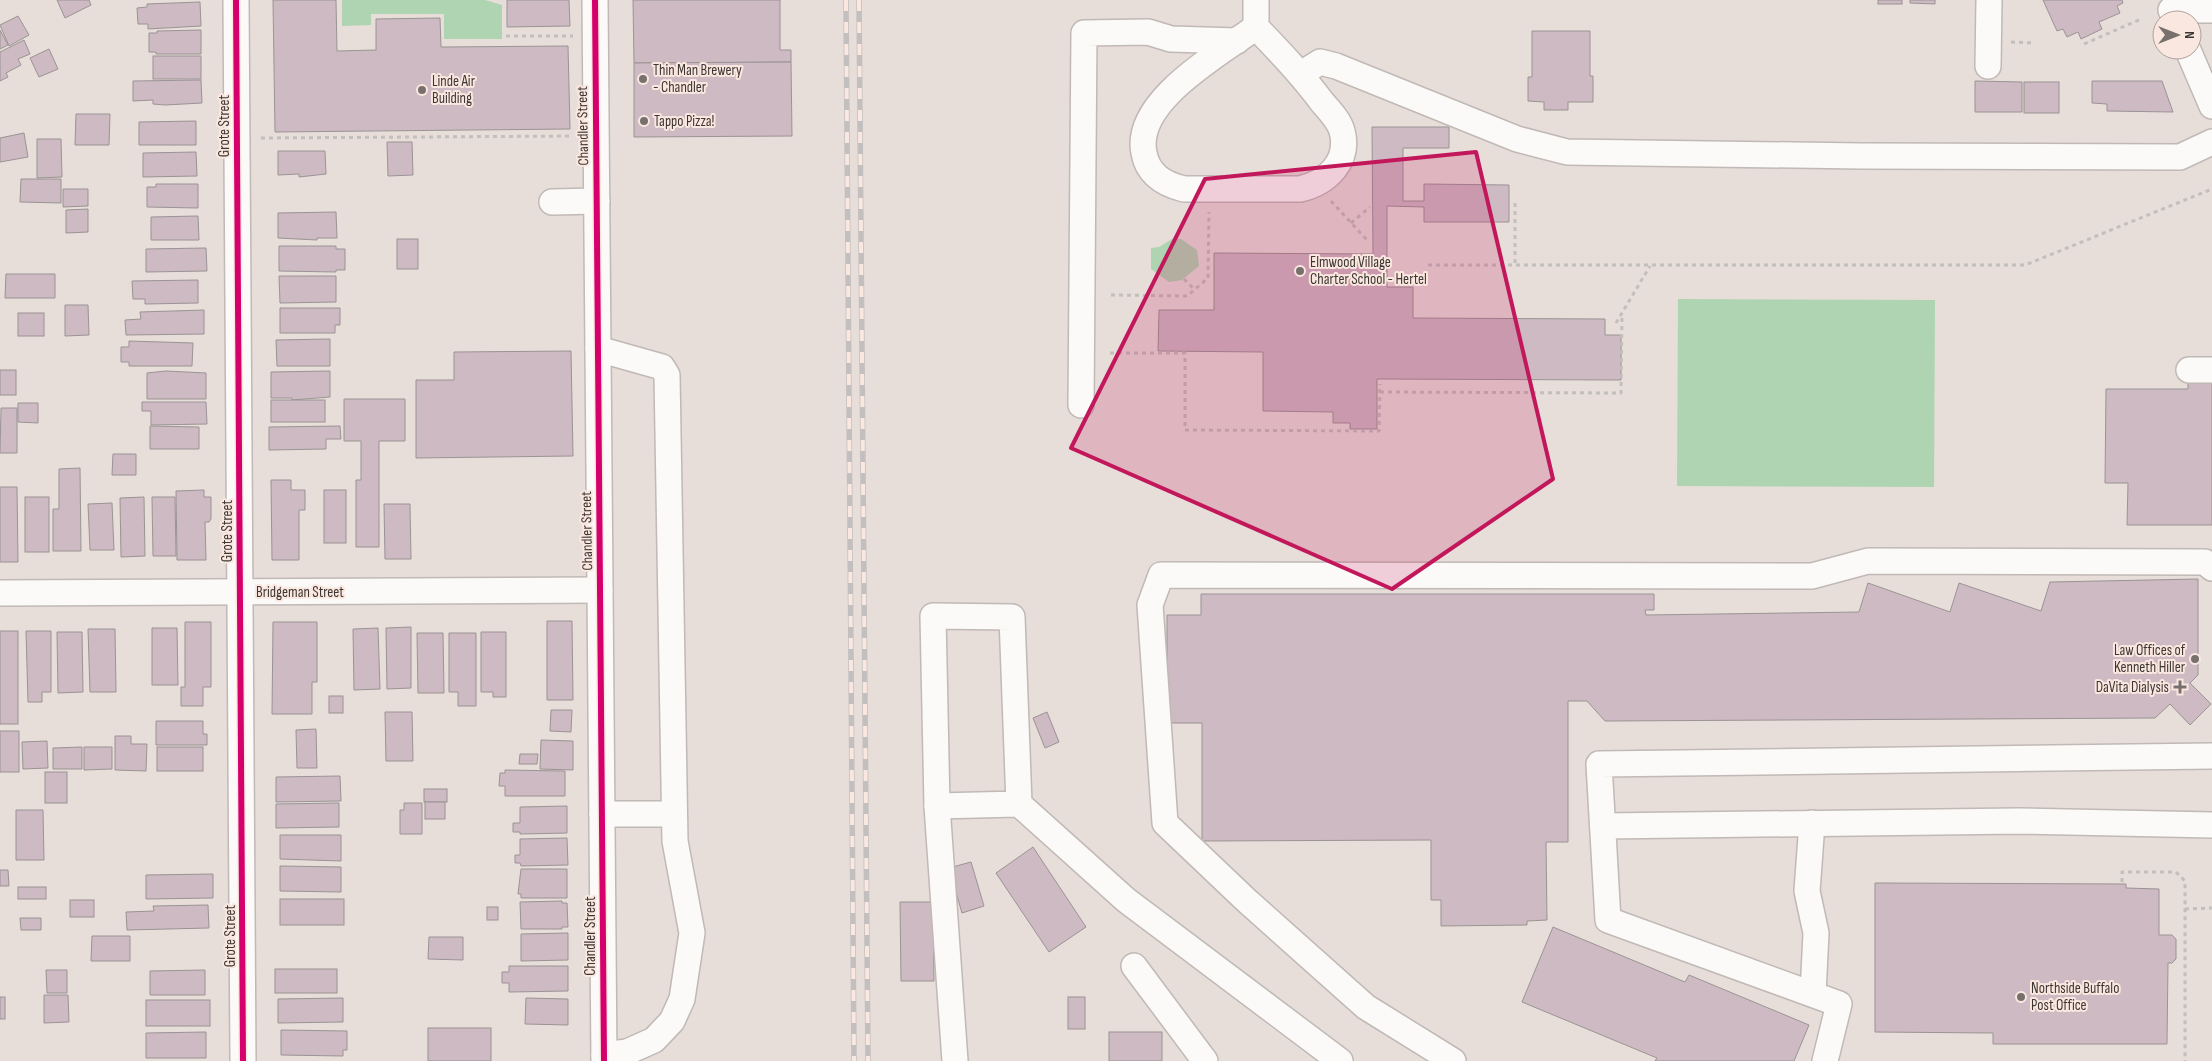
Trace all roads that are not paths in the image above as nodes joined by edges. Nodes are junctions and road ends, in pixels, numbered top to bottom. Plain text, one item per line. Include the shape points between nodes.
1 (236, 0) edge
2 (595, 0) edge
3 (1256, 0) edge
4 (1989, 0) edge
5 (1246, 34) junction
6 (2192, 60) edge
7 (1988, 66) dead end
8 (1301, 74) junction
9 (2212, 106) edge
10 (2212, 142) edge
11 (597, 201) junction
12 (552, 202) dead end
13 (598, 349) junction
14 (1081, 405) dead end
15 (2212, 568) edge
16 (600, 590) junction
17 (240, 592) junction
18 (0, 593) edge
19 (2212, 756) edge
20 (1019, 804) junction
21 (937, 806) junction
22 (602, 814) junction
23 (674, 814) junction
24 (1812, 824) junction
25 (2212, 825) edge
26 (1603, 826) junction
27 (1134, 966) dead end
28 (1813, 994) junction
29 (604, 1058) edge
30 (243, 1061) edge
31 (955, 1061) edge
32 (1205, 1061) edge
33 (1340, 1061) edge
34 (1453, 1061) edge
35 (1825, 1061) edge

1 - 17 street, Grote Street
2 - 11 street, Chandler Street
3 - 5 street
4 - 7 street
5 - 8 street
5 - 8 street via 1192,72 1153,112 1141,142 1145,163 1153,175 1184,189 1300,189 1325,180 1337,167 1342,152 1342,130
5 - 14 street via 1171,39 1148,32 1084,33
6 - 9 street
8 - 10 street via 1320,62 1336,66 1517,139 1567,152 2180,157
11 - 12 street
11 - 13 street, Chandler Street
13 - 16 street, Chandler Street
13 - 23 street via 662,367 667,375
15 - 34 street via 2205,562 1868,561 1812,576 1161,575 1150,605 1165,824 1366,1007
16 - 17 street, Bridgeman Street
16 - 22 street, Chandler Street
17 - 18 street, Bridgeman Street
17 - 30 street, Grote Street
19 - 26 street via 1599,764
20 - 21 street
20 - 21 street via 1012,617 933,616
20 - 33 street via 1126,900
21 - 31 street
22 - 23 street
22 - 29 street, Chandler Street
23 - 29 street via 675,841 692,933 682,999 672,1022 654,1040
24 - 25 street via 2018,821
24 - 26 street
24 - 28 street via 1807,890 1816,933
26 - 28 street via 1608,920
27 - 32 street
28 - 35 street via 1839,1004

